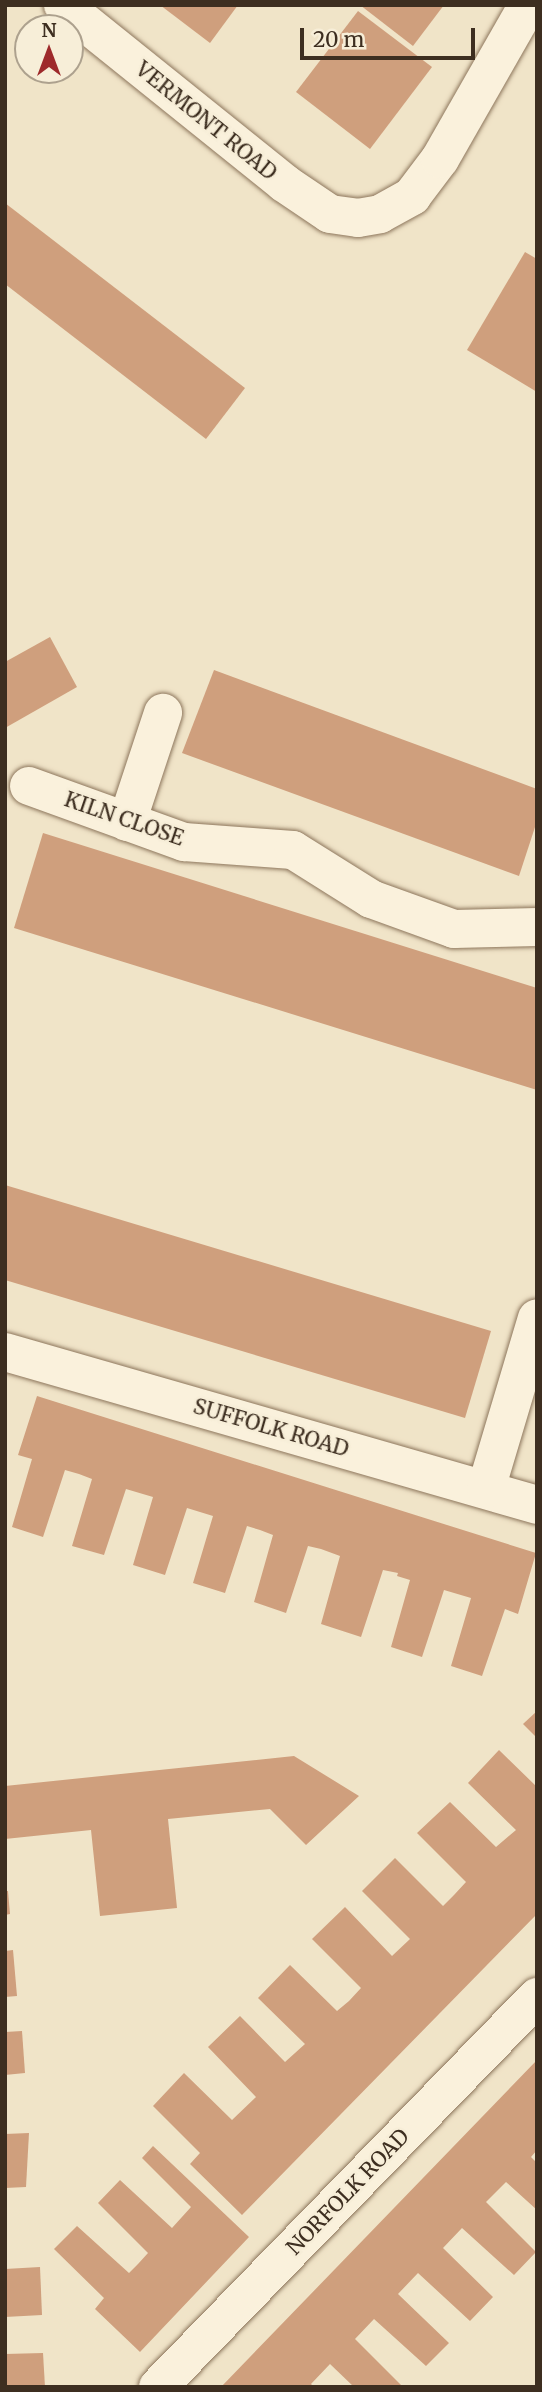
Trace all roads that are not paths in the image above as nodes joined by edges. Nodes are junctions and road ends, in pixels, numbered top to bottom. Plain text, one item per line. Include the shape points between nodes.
1 (63, 5) edge
2 (528, 5) edge
3 (163, 713) dead end
4 (29, 786) dead end
5 (127, 822) junction
6 (537, 927) edge
7 (537, 1318) edge
8 (5, 1352) edge
9 (486, 1489) junction
10 (537, 1505) edge
11 (537, 1997) edge
12 (158, 2387) edge

1 - 2 street, VERMONT ROAD via 284,183 330,214 358,218 380,215 412,196 440,159
3 - 5 street
4 - 5 street, KILN CLOSE
5 - 6 street, KILN CLOSE via 184,842 293,850 371,900 454,929
7 - 9 street
8 - 9 street, SUFFOLK ROAD
9 - 10 street, SUFFOLK ROAD
11 - 12 street, NORFOLK ROAD

